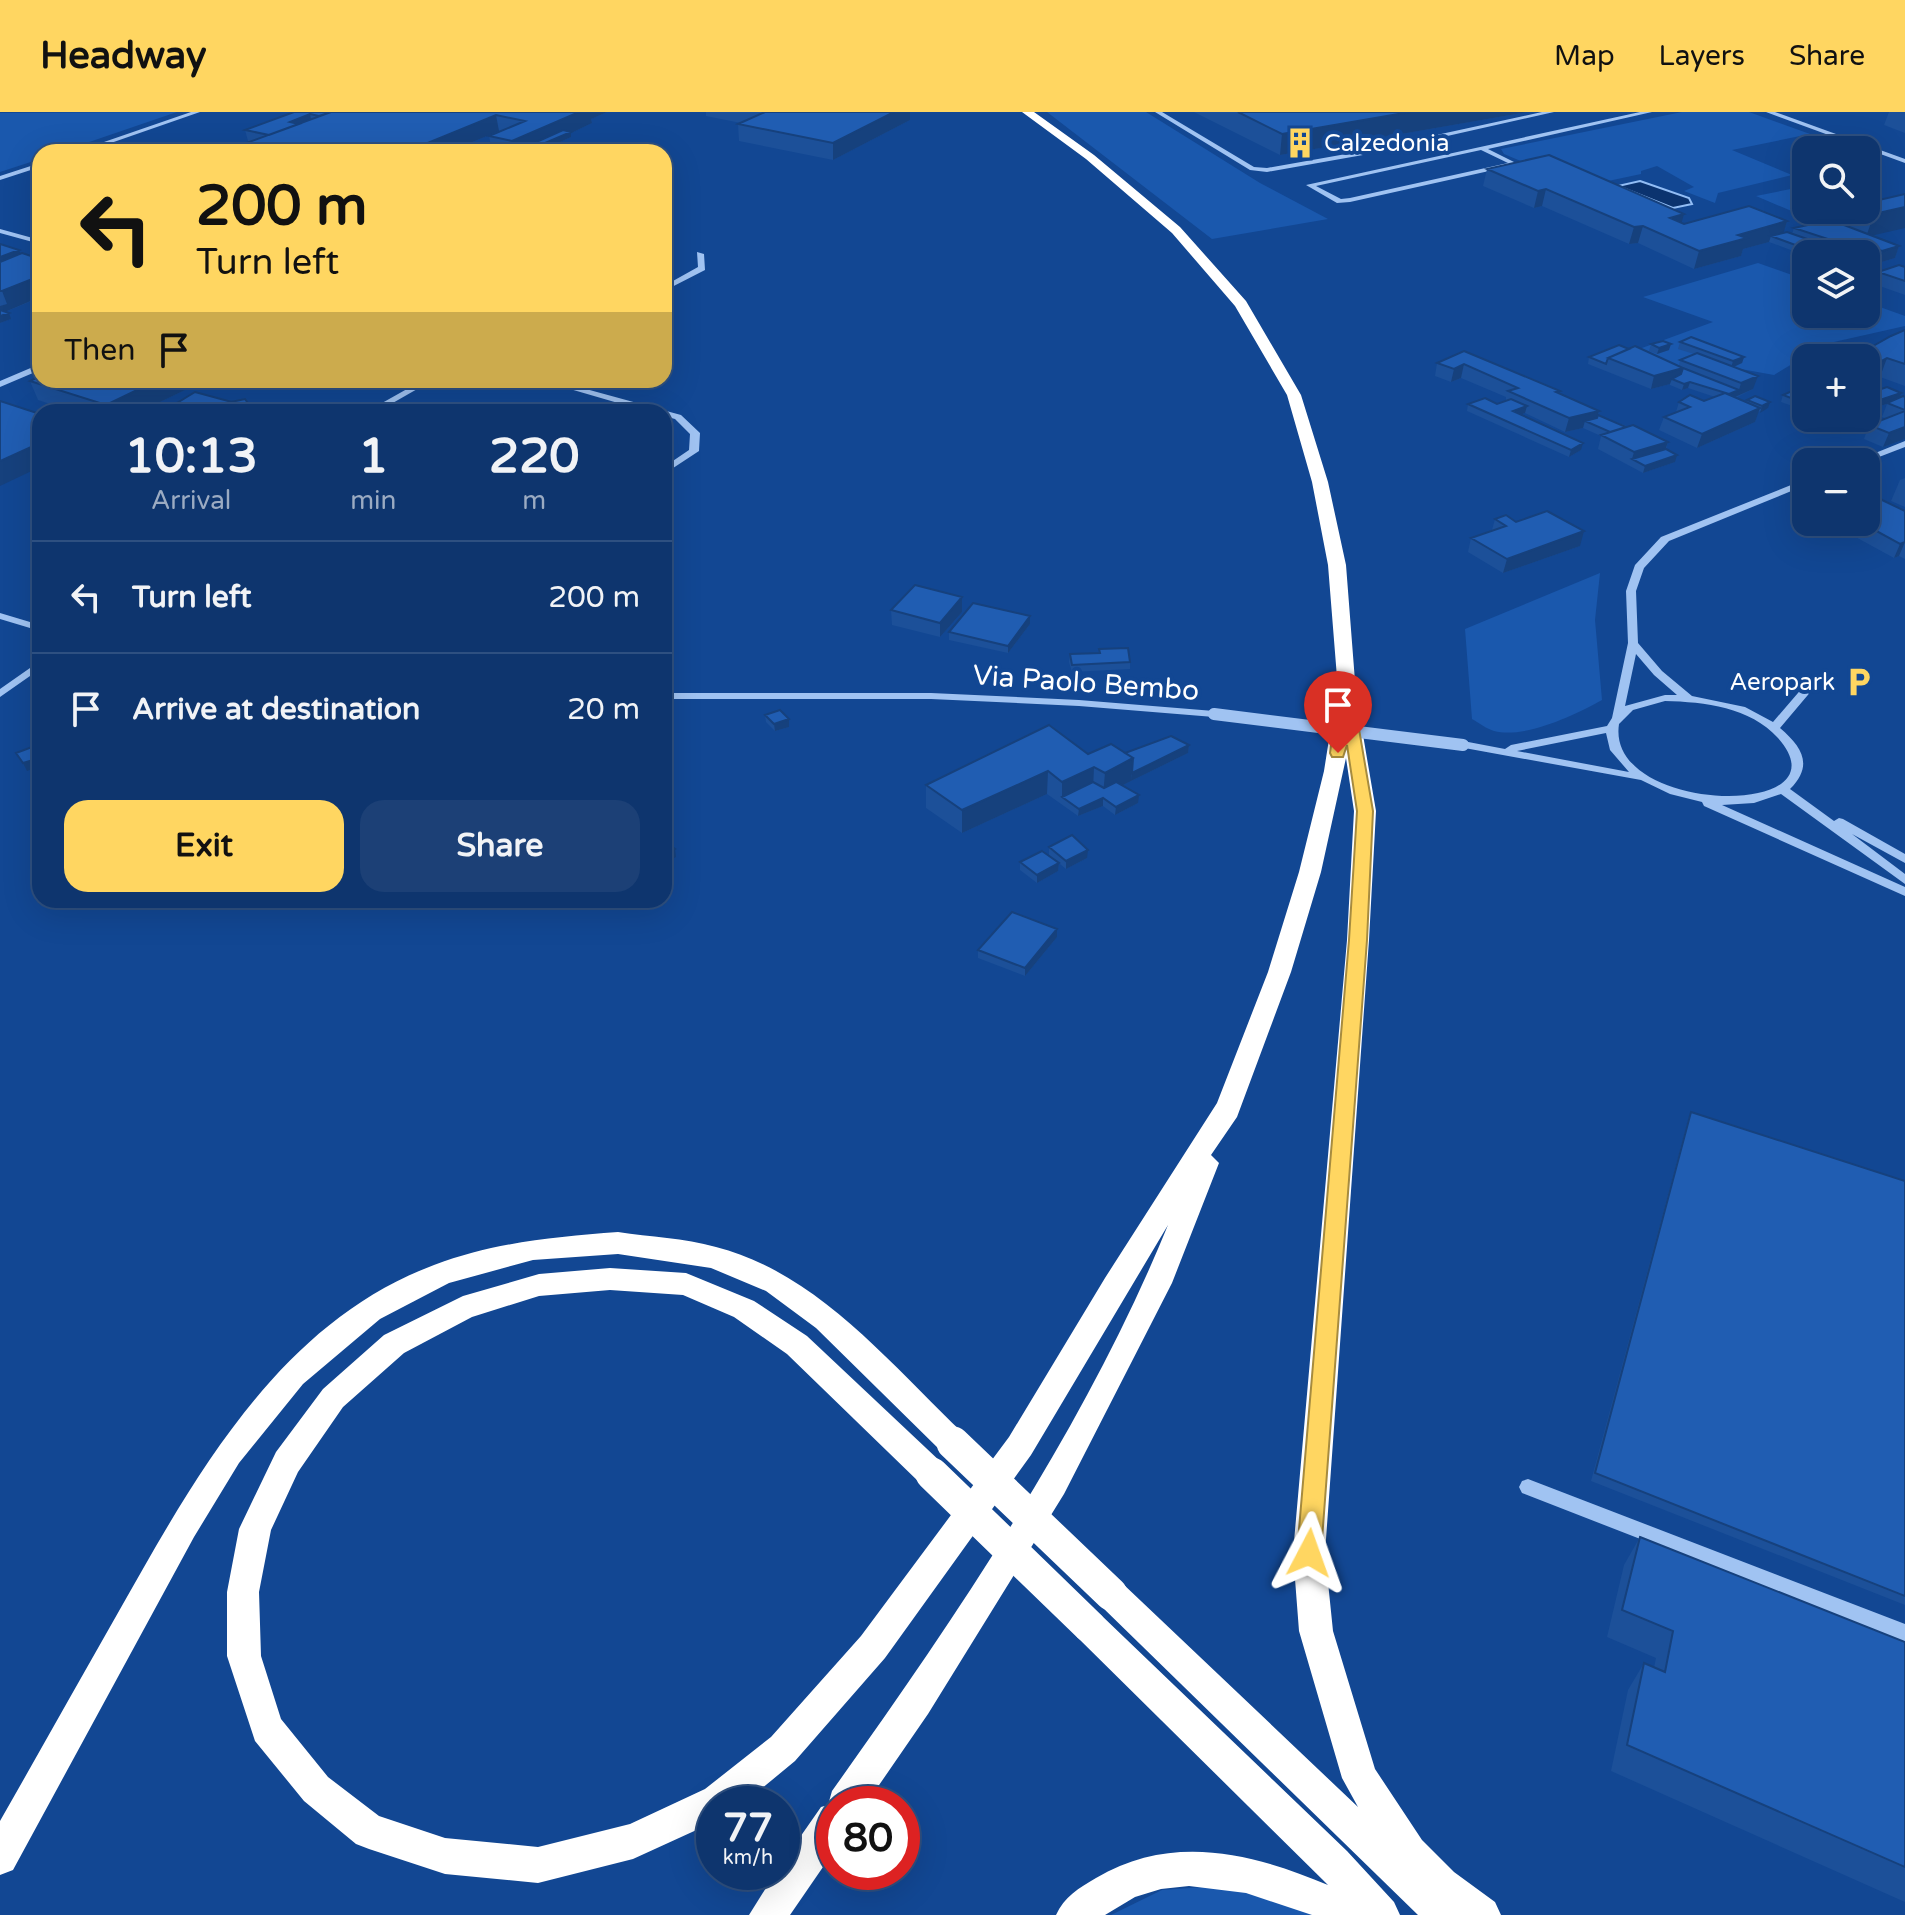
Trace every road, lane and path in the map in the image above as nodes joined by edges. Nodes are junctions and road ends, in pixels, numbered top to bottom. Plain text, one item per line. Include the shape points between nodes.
1 (197, 112) edge
2 (1027, 112) edge
3 (1158, 112) edge
4 (1551, 112) edge
5 (1649, 112) edge
6 (1769, 112) edge
7 (102, 144) edge
8 (1482, 148) junction
9 (1905, 161) edge
10 (32, 168) edge
11 (0, 178) edge
12 (0, 231) edge
13 (32, 240) edge
14 (700, 254) dead end
15 (672, 285) edge
16 (32, 370) edge
17 (0, 384) edge
18 (414, 388) edge
19 (572, 388) edge
20 (385, 404) edge
21 (630, 404) edge
22 (672, 416) edge
23 (1905, 444) edge
24 (1880, 454) edge
25 (672, 466) edge
26 (1792, 488) edge
27 (0, 616) edge
28 (32, 626) edge
29 (1633, 643) junction
30 (32, 670) edge
31 (1814, 681) dead end
32 (0, 694) edge
33 (1346, 694) junction
34 (672, 696) edge
35 (1688, 698) junction
36 (1617, 717) junction
37 (1774, 728) junction
38 (1611, 729) junction
39 (1503, 750) junction
40 (1644, 777) junction
41 (1784, 790) junction
42 (1697, 798) junction
43 (1905, 859) edge
44 (1905, 880) edge
45 (1905, 892) edge
46 (1230, 1103) junction
47 (1528, 1487) dead end
48 (1905, 1633) edge
49 (858, 1786) edge
50 (816, 1846) edge
51 (0, 1857) edge
52 (1448, 1905) edge
53 (768, 1915) edge
54 (1075, 1915) edge
55 (1354, 1915) edge
56 (1381, 1915) edge
57 (1482, 1915) edge

1 - 7 street
2 - 33 highway via 1176,230 1241,304 1294,395 1337,565
3 - 4 street via 1252,169 1267,170
5 - 8 street
6 - 9 street
8 - 8 street via 1396,166 1309,185 1340,201 1350,200 1514,164
10 - 11 street
12 - 13 street
14 - 15 street via 702,268
16 - 17 street
18 - 20 street
19 - 21 street
22 - 25 street via 695,433 694,451
23 - 24 street
26 - 29 street via 1665,539 1639,567 1631,591
27 - 28 street
29 - 35 street
29 - 36 street
30 - 32 street
31 - 37 street
33 - 46 highway via 1334,783 1300,909
33 - 52 highway via 1365,811 1309,1553 1316,1631 1360,1778
34 - 39 street, Via Paolo Bembo, bridge via 931,696 1079,703
35 - 36 street via 1645,702
35 - 37 street via 1735,708
36 - 38 street
37 - 41 street via 1796,754 1799,768
38 - 39 street, Via Paolo Bembo
38 - 40 street, Via Paolo Bembo via 1613,745 1624,762
39 - 40 street, Via Paolo Bembo
40 - 42 street, Via Paolo Bembo
41 - 42 street, Via Paolo Bembo via 1746,801
41 - 43 street
41 - 44 street
42 - 45 street, Via Paolo Bembo
46 - 49 highway via 1158,1283 1053,1484
46 - 56 highway, bridge via 1020,1446 974,1509 873,1647 783,1749 718,1802 633,1841 538,1865 445,1856 369,1831 316,1789 267,1729 244,1656 243,1592 255,1529 287,1462 333,1398 394,1344 463,1308 539,1285 610,1279 686,1284 744,1309 797,1345 932,1474 1089,1626 1334,1864
47 - 48 street
50 - 53 highway
51 - 52 highway, bridge via 183,1527 228,1454 293,1375 370,1311 441,1274 533,1249 618,1243 714,1257 776,1283 826,1320 1111,1594
52 - 57 highway
54 - 55 highway via 1134,1878 1172,1870 1231,1871 1284,1885

